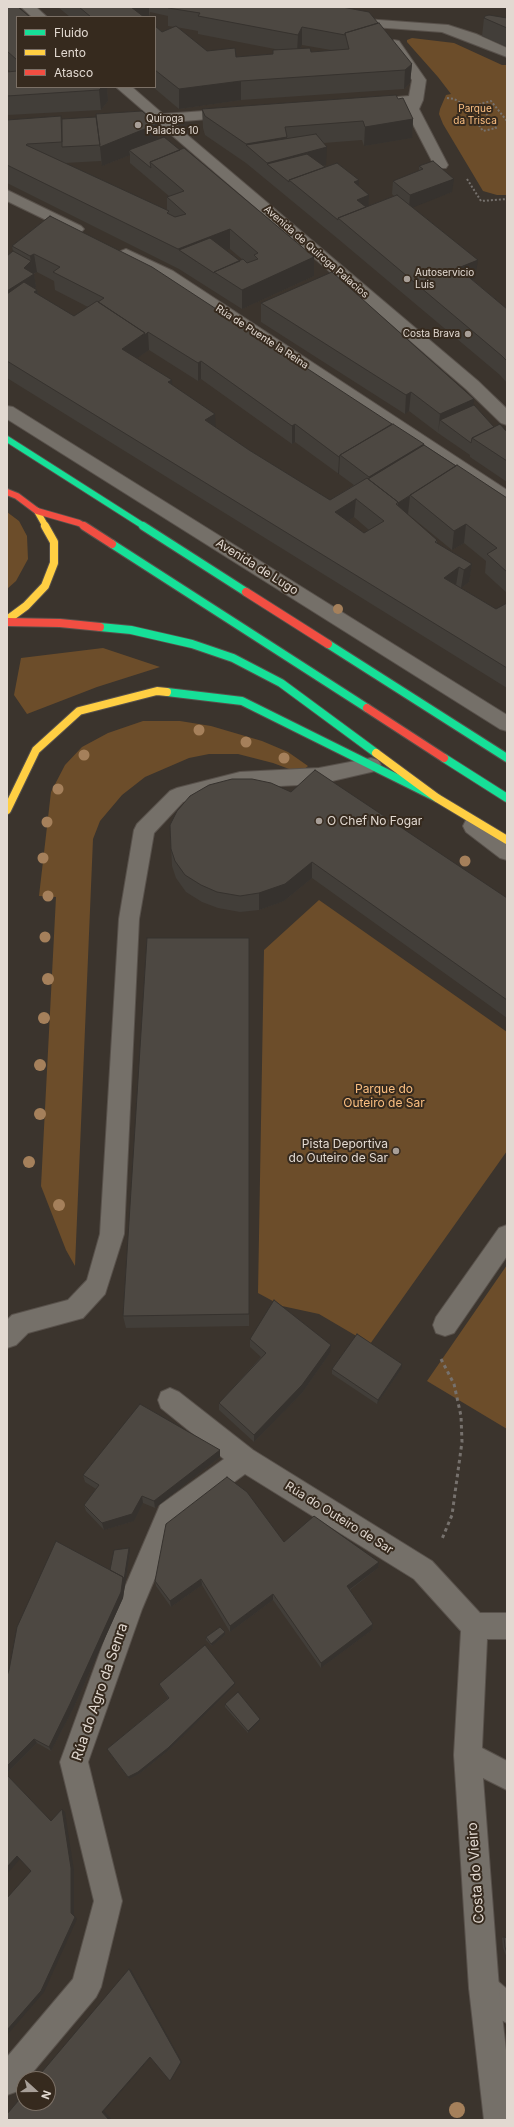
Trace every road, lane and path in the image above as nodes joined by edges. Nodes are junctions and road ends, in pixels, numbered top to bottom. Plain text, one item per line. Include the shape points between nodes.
1 (28, 7) edge
2 (39, 16) edge
3 (338, 20) edge
4 (380, 25) junction
5 (507, 53) edge
6 (124, 88) edge
7 (440, 97) dead end
8 (416, 100) junction
9 (362, 104) edge
10 (246, 112) edge
11 (161, 118) junction
12 (507, 121) edge
13 (440, 165) edge
14 (7, 195) edge
15 (507, 199) edge
16 (481, 201) dead end
17 (91, 237) edge
18 (112, 247) edge
19 (7, 411) edge
20 (507, 419) edge
21 (7, 439) edge
22 (7, 492) edge
23 (507, 498) edge
24 (37, 511) junction
25 (7, 621) edge
26 (507, 724) edge
27 (507, 758) edge
28 (370, 765) junction
29 (437, 798) junction
30 (507, 798) edge
31 (7, 810) edge
32 (507, 840) edge
33 (507, 852) edge
34 (507, 1236) edge
35 (445, 1325) joint
36 (7, 1337) edge
37 (170, 1400) dead end
38 (244, 1459) junction
39 (423, 1570) junction
40 (474, 1626) junction
41 (507, 1626) edge
42 (468, 1755) junction
43 (507, 1776) edge
44 (484, 1988) junction
45 (507, 2008) edge
46 (7, 2080) edge
47 (499, 2120) edge

1 - 2 street
3 - 4 street
4 - 5 street via 443,28
4 - 8 street via 419,80
6 - 11 street, Avenida de Quiroga Palacios
7 - 12 path via 454,99 465,105 483,130 496,128 480,104 491,101
8 - 9 street
8 - 13 street via 412,109
10 - 11 street
11 - 20 street, Avenida de Quiroga Palacios via 472,385
14 - 17 street
15 - 16 path
18 - 23 street, Rúa de Puente la Reina via 167,274
19 - 26 street, Avenida de Lugo
21 - 27 main road
22 - 24 main road
24 - 25 main road via 54,542 54,564 45,586
24 - 30 main road via 78,523
25 - 29 main road via 131,630 192,644 233,658 281,683
28 - 29 main road
28 - 31 main road via 242,700 157,691 79,711 36,750
28 - 36 street via 319,776 240,780 177,796 144,830 129,919 112,1234 97,1286 75,1310 21,1323
29 - 32 main road
29 - 33 street
34 - 35 street
35 - 39 path via 440,1356 454,1384 461,1416 462,1442 452,1515 437,1550
37 - 38 street, Rúa do Outeiro de Sar
38 - 39 street, Rúa do Outeiro de Sar
38 - 46 street, Rúa do Agro da Senra via 168,1514 129,1608 74,1762 108,1901 86,1987
39 - 40 street, Rúa do Outeiro de Sar
40 - 41 street
40 - 42 street, Costa do Vieiro
42 - 43 street
42 - 44 street, Costa do Vieiro
44 - 45 street
44 - 47 street, Costa do Vieiro

